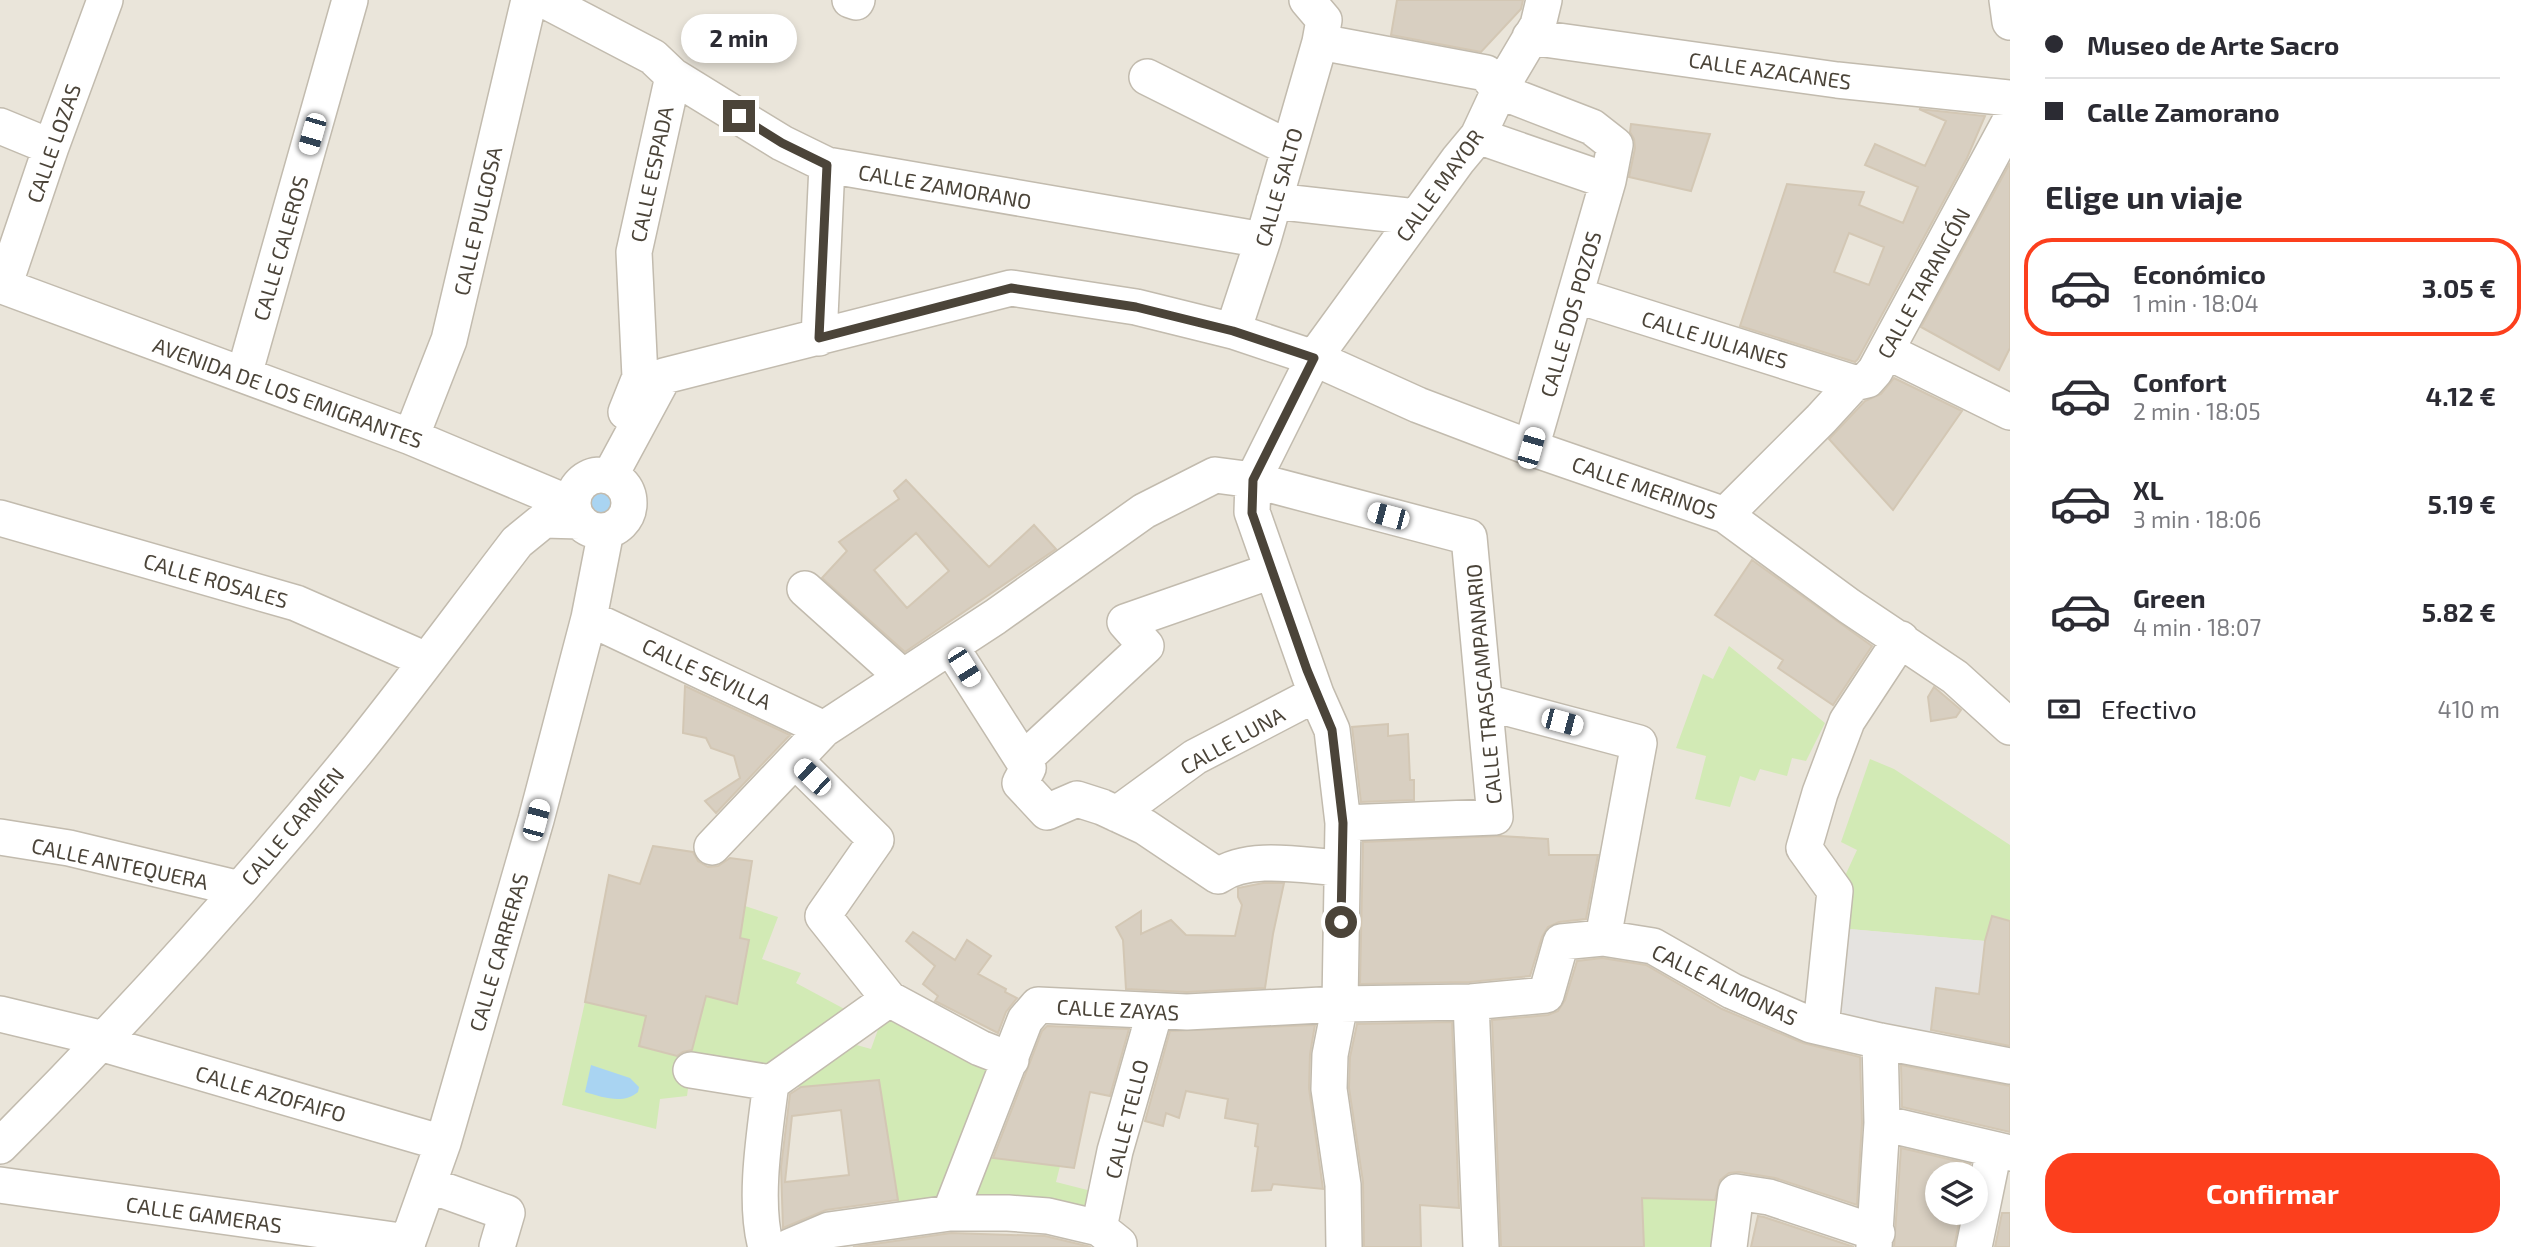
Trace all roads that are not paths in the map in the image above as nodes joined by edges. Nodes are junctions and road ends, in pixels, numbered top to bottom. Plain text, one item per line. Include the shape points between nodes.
1 (105, 0) edge
2 (350, 0) edge
3 (529, 0) edge
4 (544, 0) edge
5 (1307, 0) edge
6 (1544, 0) edge
7 (2007, 0) edge
8 (597, 12) edge
9 (2010, 22) edge
10 (1530, 37) junction
11 (1320, 42) junction
12 (673, 76) junction
13 (1147, 77) dead end
14 (1499, 91) junction
15 (2010, 98) edge
16 (2010, 121) edge
17 (0, 126) edge
18 (1478, 136) junction
19 (51, 147) junction
20 (1289, 148) junction
21 (827, 165) junction
22 (1608, 181) junction
23 (1274, 201) junction
24 (1416, 217) junction
25 (1263, 240) junction
26 (2, 285) edge
27 (1575, 295) junction
28 (1233, 331) junction
29 (819, 338) junction
30 (1886, 351) junction
31 (1314, 358) junction
32 (244, 375) junction
33 (1854, 383) junction
34 (2010, 412) edge
35 (411, 437) junction
36 (1531, 448) junction
37 (605, 475) junction
38 (1253, 480) junction
39 (1725, 515) junction
40 (0, 518) edge
41 (586, 519) junction
42 (1271, 571) junction
43 (805, 589) dead end
44 (589, 618) junction
45 (1901, 639) junction
46 (951, 647) junction
47 (426, 660) junction
48 (903, 677) junction
49 (1316, 694) junction
50 (1485, 702) junction
51 (2010, 727) edge
52 (824, 729) junction
53 (1023, 760) junction
54 (796, 761) junction
55 (1117, 814) junction
56 (1343, 823) junction
57 (0, 837) edge
58 (712, 847) dead end
59 (1342, 868) junction
60 (240, 889) junction
61 (1603, 938) junction
62 (889, 999) junction
63 (1471, 1002) junction
64 (1340, 1004) junction
65 (1155, 1011) junction
66 (0, 1014) edge
67 (1821, 1027) junction
68 (102, 1041) junction
69 (1880, 1041) junction
70 (1011, 1060) junction
71 (2010, 1066) edge
72 (691, 1070) dead end
73 (771, 1083) junction
74 (1882, 1123) junction
75 (443, 1143) junction
76 (0, 1146) edge
77 (2002, 1151) edge
78 (0, 1185) edge
79 (429, 1185) junction
80 (950, 1213) junction
81 (829, 1238) edge
82 (1113, 1239) edge
83 (1876, 1240) edge
84 (407, 1245) edge
85 (497, 1247) edge
86 (766, 1247) edge
87 (789, 1247) edge
88 (1344, 1247) edge
89 (1481, 1247) edge
90 (1729, 1247) edge
91 (1974, 1247) edge

1 - 19 street, CALLE LOZAS
2 - 32 street, CALLE CALEROS
3 - 35 street, CALLE PULGOSA via 449,340
4 - 8 street, CALLE ZAMORANO
5 - 11 street via 1324,20
6 - 10 street, CALLE MAYOR
7 - 9 street
8 - 12 street, CALLE ZAMORANO
10 - 14 street, CALLE MAYOR
10 - 15 street, CALLE AZACANES via 1837,80
11 - 14 street via 1486,73
11 - 20 street, CALLE SALTO
12 - 21 street, CALLE ZAMORANO
12 - 37 street, CALLE ESPADA via 634,252 640,377
13 - 20 street
14 - 18 street, CALLE MAYOR
14 - 22 street, CALLE DOS POZOS via 1592,127 1615,145
16 - 30 street, CALLE TARANCÓN
17 - 19 street
18 - 22 street
18 - 24 street, CALLE MAYOR
19 - 26 street, CALLE LOZAS
20 - 23 street, CALLE SALTO
21 - 25 street, CALLE ZAMORANO
21 - 29 street
22 - 27 street, CALLE DOS POZOS
23 - 24 street
23 - 25 street, CALLE SALTO
24 - 31 street, CALLE MAYOR
25 - 28 street, CALLE SALTO
26 - 32 street, AVENIDA DE LOS EMIGRANTES
27 - 33 street, CALLE JULIANES
27 - 36 street, CALLE DOS POZOS
28 - 29 street, CALLE MERINOS via 1136,307 1011,288
28 - 31 street, CALLE MERINOS
29 - 37 street, CALLE MERINOS via 664,376
30 - 33 street, CALLE TARANCÓN via 1867,380
30 - 34 street
31 - 36 street, CALLE MERINOS via 1418,405
31 - 38 street, CALLE MAYOR
32 - 35 street, AVENIDA DE LOS EMIGRANTES
33 - 39 street, CALLE TARANCÓN
35 - 41 street, AVENIDA DE LOS EMIGRANTES
36 - 39 street, CALLE MERINOS
37 - 41 street via 592,476 578,487
37 - 41 street via 625,487 630,505 615,528
38 - 42 street via 1252,513
38 - 46 street via 1215,475 1144,512
38 - 50 street, CALLE TRASCAMPANARIO via 1469,537
39 - 45 street, CALLE MERINOS
40 - 47 street, CALLE ROSALES via 296,603
41 - 44 street, CALLE CARRERAS
41 - 47 street, CALLE CARMEN via 544,520 517,542
42 - 49 street
42 - 53 street via 1125,622 1146,646
43 - 48 street
44 - 52 street, CALLE SEVILLA
44 - 75 street, CALLE CARRERAS
45 - 51 street, CALLE MERINOS via 1955,677
45 - 67 street via 1847,721 1804,848 1835,891
46 - 48 street
46 - 53 street
47 - 60 street, CALLE CARMEN
48 - 52 street
49 - 55 street, CALLE LUNA via 1195,757
49 - 56 street via 1332,730
50 - 56 street, CALLE TRASCAMPANARIO via 1495,817
50 - 61 street via 1639,743
52 - 54 street
53 - 55 street via 1028,768 1020,783 1046,812 1077,799
54 - 58 street
54 - 62 street via 876,840 823,916
55 - 59 street via 1145,827 1218,876 1248,863
56 - 59 street
57 - 60 street, CALLE ANTEQUERA via 69,848
59 - 64 street
60 - 68 street, CALLE CARMEN
61 - 63 street, CALLE ALMONAS via 1561,942 1546,995
61 - 67 street, CALLE ALMONAS via 1653,946 1732,991
62 - 70 street
62 - 73 street
63 - 64 street, CALLE ZAYAS
63 - 89 street
64 - 65 street, CALLE ZAYAS
64 - 88 street via 1329,1089 1343,1185
65 - 70 street, CALLE ZAYAS via 1038,1005 1025,1020
65 - 82 street, CALLE TELLO via 1115,1151
66 - 68 street, CALLE AZOFAIFO
67 - 69 street, CALLE ALMONAS
68 - 75 street, CALLE AZOFAIFO
68 - 76 street, CALLE CARMEN
69 - 71 street, CALLE ALMONAS
69 - 74 street
70 - 80 street, CALLE ZAYAS
72 - 73 street
73 - 86 street via 761,1168
74 - 77 street
74 - 83 street
75 - 79 street, CALLE CARRERAS
77 - 91 street
78 - 84 street, CALLE GAMERAS
79 - 84 street, CALLE CARRERAS
79 - 85 street via 507,1213
80 - 81 street
80 - 82 street via 1048,1216
81 - 87 street
83 - 90 street via 1769,1197 1736,1192

